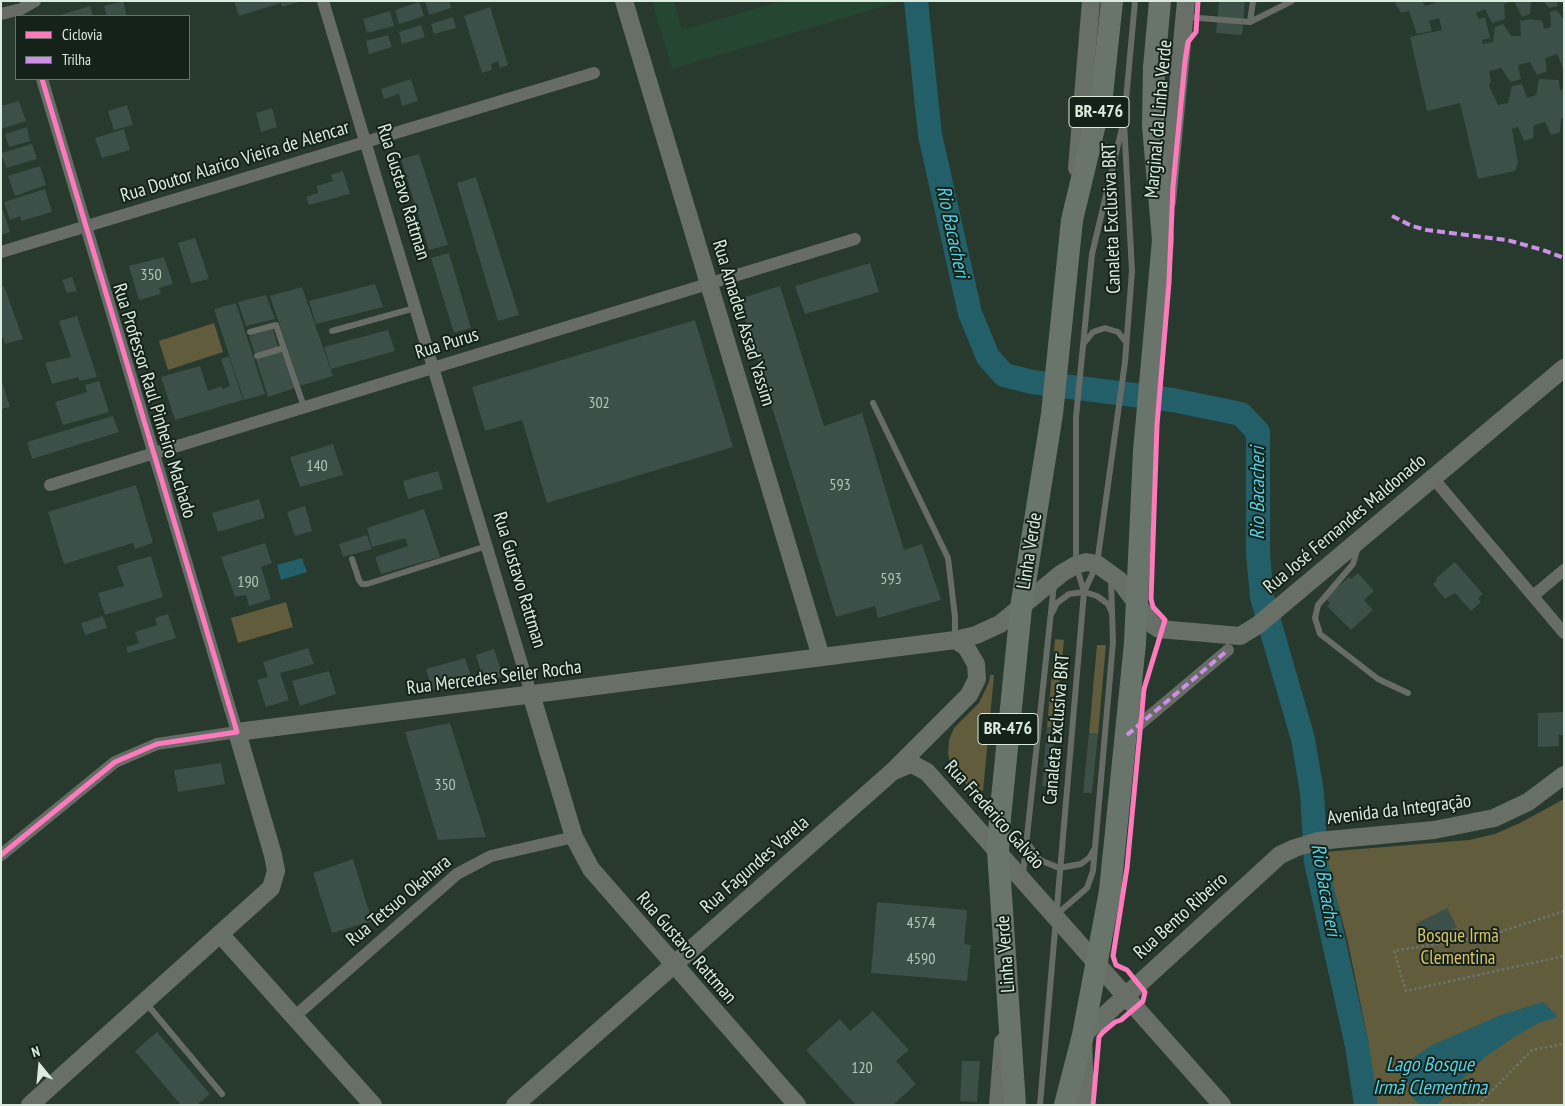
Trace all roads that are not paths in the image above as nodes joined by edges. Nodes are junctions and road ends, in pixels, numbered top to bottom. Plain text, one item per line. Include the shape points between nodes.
1 (35, 1) edge
2 (323, 1) edge
3 (624, 1) edge
4 (1091, 1) edge
5 (1112, 1) edge
6 (1135, 1) edge
7 (1160, 1) edge
8 (1253, 1) edge
9 (1292, 1) edge
10 (1185, 9) edge
11 (22, 13) edge
12 (1, 14) edge
13 (1250, 22) junction
14 (594, 73) dead end
15 (42, 80) edge
16 (1124, 122) junction
17 (366, 142) junction
18 (1072, 220) junction
19 (86, 226) junction
20 (855, 239) dead end
21 (1163, 240) junction
22 (1, 252) edge
23 (709, 284) junction
24 (415, 308) junction
25 (332, 331) dead end
26 (250, 332) dead end
27 (1126, 342) junction
28 (1084, 343) junction
29 (284, 348) junction
30 (257, 356) dead end
31 (433, 368) junction
32 (1564, 368) edge
33 (874, 403) dead end
34 (304, 407) junction
35 (154, 453) junction
36 (1433, 478) junction
37 (50, 485) dead end
38 (1361, 538) junction
39 (487, 546) junction
40 (352, 559) dead end
41 (1076, 565) junction
42 (1104, 568) junction
43 (1564, 570) edge
44 (1054, 580) junction
45 (1084, 592) junction
46 (1533, 596) junction
47 (1138, 604) junction
48 (1021, 608) junction
49 (1051, 616) junction
50 (1114, 617) junction
51 (1564, 634) edge
52 (955, 640) junction
53 (1228, 650) dead end
54 (821, 657) junction
55 (1408, 693) dead end
56 (531, 694) junction
57 (237, 732) junction
58 (1127, 735) junction
59 (892, 772) junction
60 (1564, 775) edge
61 (574, 836) junction
62 (1026, 842) junction
63 (1095, 848) junction
64 (998, 850) junction
65 (1288, 851) joint
66 (1, 855) edge
67 (1059, 868) junction
68 (1022, 878) junction
69 (1055, 916) junction
70 (221, 935) junction
71 (1098, 964) junction
72 (673, 965) junction
73 (1008, 974) junction
74 (1126, 996) junction
75 (145, 1002) junction
76 (294, 1017) junction
77 (1083, 1035) junction
78 (222, 1094) dead end
79 (30, 1105) edge
80 (372, 1105) edge
81 (515, 1105) edge
82 (797, 1105) edge
83 (998, 1105) edge
84 (1015, 1105) edge
85 (1040, 1105) edge
86 (1064, 1105) edge
87 (1085, 1105) edge
88 (1222, 1105) edge

1 - 11 street
2 - 17 street, Rua Gustavo Rattman
3 - 23 main road, Rua Amadeu Assad Yassim
4 - 18 main road
5 - 18 highway, Linha Verde / BR-476 via 1102,95
6 - 16 lane, Canaleta Exclusiva BRT
7 - 21 highway, BR-476 via 1153,126
8 - 13 lane
9 - 13 lane
10 - 13 lane
10 - 21 main road, Marginal da Linha Verde
11 - 12 street
14 - 17 street, Rua Doutor Alarico Vieira de Alencar
15 - 19 street, Rua Professor Raul Pinheiro Machado
16 - 27 lane, Canaleta Exclusiva BRT via 1132,272
16 - 28 lane, Canaleta Exclusiva BRT via 1095,236
17 - 19 street, Rua Doutor Alarico Vieira de Alencar
17 - 24 street, Rua Gustavo Rattman
18 - 48 highway, Linha Verde / BR-476 via 1052,414
19 - 22 street, Rua Doutor Alarico Vieira de Alencar
19 - 35 street, Rua Professor Raul Pinheiro Machado
20 - 23 street, Rua Purus
21 - 47 highway, BR-476 via 1147,424
23 - 31 street, Rua Purus
23 - 54 main road, Rua Amadeu Assad Yassim
24 - 25 lane
24 - 31 street, Rua Gustavo Rattman
26 - 29 lane via 276,325
27 - 28 lane via 1118,332 1105,328 1093,332
27 - 42 lane, Canaleta Exclusiva BRT
28 - 41 lane, Canaleta Exclusiva BRT via 1076,417
29 - 30 lane
29 - 34 lane
31 - 34 street, Rua Purus
31 - 39 street, Rua Gustavo Rattman
32 - 36 main road, Rua José Fernandes Maldonado
33 - 52 lane via 948,558
34 - 35 street, Rua Purus
35 - 37 street, Rua Purus
35 - 57 street, Rua Professor Raul Pinheiro Machado
36 - 38 main road, Rua José Fernandes Maldonado
36 - 46 street
38 - 47 main road, Rua José Fernandes Maldonado via 1247,634 1234,637 1166,632 1153,625
38 - 55 lane via 1353,564 1318,605 1315,618 1320,634 1338,650 1378,679
39 - 40 lane via 367,584 359,580
39 - 56 street, Rua Gustavo Rattman
41 - 42 main road via 1086,562
41 - 44 main road, Rua Mercedes Seiler Rocha
41 - 45 lane, Canaleta Exclusiva BRT
42 - 45 lane, Canaleta Exclusiva BRT
42 - 47 main road, Rua José Fernandes Maldonado
42 - 50 lane, Canaleta Exclusiva BRT
43 - 46 street
44 - 48 main road, Rua Mercedes Seiler Rocha
44 - 49 lane, Canaleta Exclusiva BRT
45 - 49 lane via 1070,594 1057,603
45 - 50 lane via 1108,604
45 - 67 lane, Canaleta Exclusiva BRT
46 - 51 street
47 - 58 highway, BR-476
48 - 52 main road, Rua Mercedes Seiler Rocha via 992,628
48 - 64 highway, Linha Verde / BR-476
49 - 62 lane, Canaleta Exclusiva BRT
50 - 63 lane, Canaleta Exclusiva BRT
52 - 54 main road, Rua Mercedes Seiler Rocha
52 - 59 main road, Rua Fagundes Varela via 966,647 976,664 975,686
53 - 58 street
54 - 56 main road, Rua Mercedes Seiler Rocha
56 - 57 main road, Rua Mercedes Seiler Rocha
56 - 61 main road, Rua Gustavo Rattman
57 - 66 street, Rua Mercedes Seiler Rocha via 157,744 115,762
57 - 70 main road, Rua Professor Raul Pinheiro Machado via 276,871 266,895
58 - 71 highway, BR-476 via 1114,862
59 - 64 main road, Rua Frederico Galvão via 908,765 922,768
59 - 72 main road, Rua Fagundes Varela
60 - 65 main road, Avenida da Integração via 1528,802 1494,818 1434,830 1308,843
61 - 72 main road, Rua Gustavo Rattman via 601,883
61 - 76 street, Rua Tetsuo Okahara via 500,854 457,874
62 - 67 lane via 1040,860
62 - 68 lane, Canaleta Exclusiva BRT
63 - 67 lane via 1081,864
63 - 69 lane, Canaleta Exclusiva BRT via 1093,871 1087,888
64 - 68 main road, Rua Frederico Galvão
64 - 73 highway, Linha Verde / BR-476
65 - 74 main road, Rua Bento Ribeiro via 1273,861
67 - 69 lane, Canaleta Exclusiva BRT
68 - 69 main road, Rua Frederico Galvão
69 - 71 main road, Rua Frederico Galvão
69 - 85 lane, Canaleta Exclusiva BRT
70 - 75 main road, Rua Professor Raul Pinheiro Machado
70 - 76 main road
71 - 74 main road, Rua Frederico Galvão
71 - 77 highway, BR-476
72 - 81 main road, Rua Fagundes Varela
72 - 82 main road, Rua Gustavo Rattman
73 - 83 main road
73 - 84 highway, Linha Verde / BR-476
74 - 77 main road, Rua Bento Ribeiro
74 - 88 main road, Rua Frederico Galvão
75 - 78 lane
75 - 79 main road, Rua Professor Raul Pinheiro Machado
76 - 80 main road
77 - 86 highway, BR-476
77 - 87 main road

